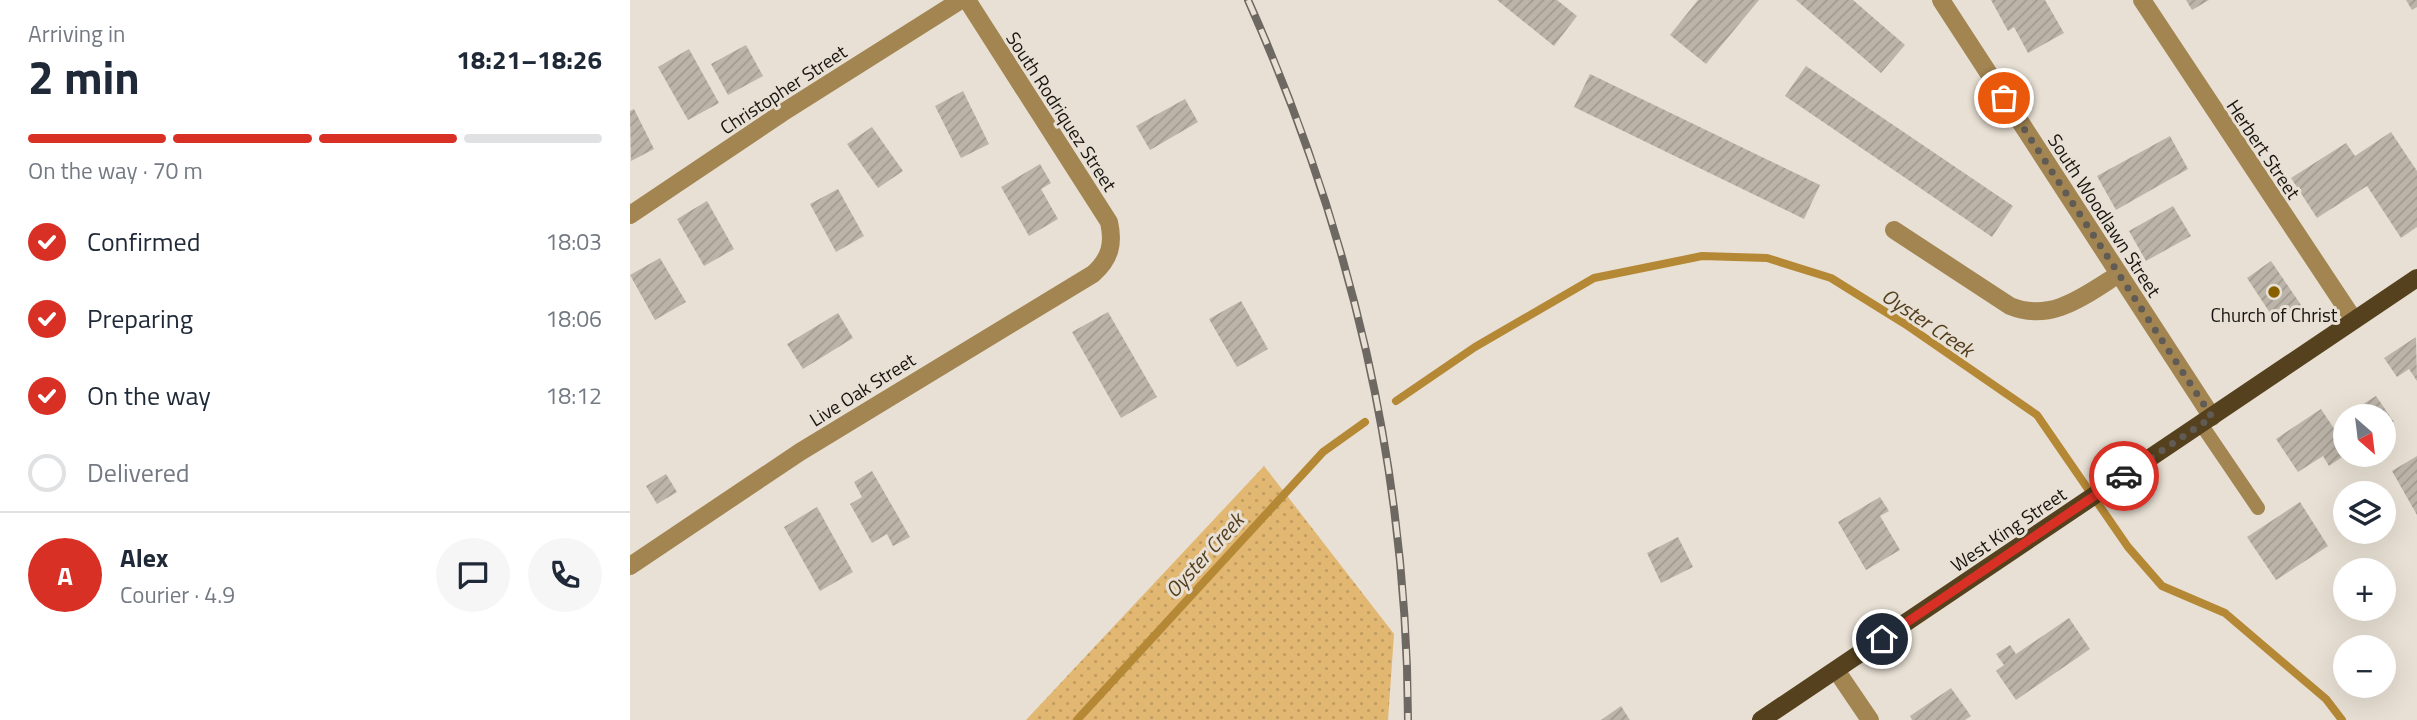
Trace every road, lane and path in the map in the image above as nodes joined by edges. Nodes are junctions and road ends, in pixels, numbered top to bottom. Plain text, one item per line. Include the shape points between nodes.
1 (961, 0) edge
2 (967, 0) edge
3 (1941, 0) edge
4 (2142, 0) edge
5 (630, 215) edge
6 (1894, 230) dead end
7 (1111, 248) joint
8 (2119, 274) junction
9 (2417, 278) edge
10 (2354, 320) junction
11 (2206, 420) junction
12 (2258, 508) dead end
13 (630, 566) edge
14 (1836, 670) junction
15 (1760, 720) edge
16 (1870, 720) edge

1 - 5 street, Christopher Street
2 - 7 street, South Rodriquez Street via 1108,222
3 - 8 street, South Woodlawn Street
4 - 10 street, Herbert Street
6 - 8 street via 2010,306 2028,313 2072,303
7 - 13 street, Live Oak Street via 1093,274 800,452
8 - 11 street, South Woodlawn Street
9 - 10 main road, West King Street
10 - 11 main road, West King Street
11 - 12 lane
11 - 14 main road, West King Street
14 - 15 main road, West King Street
14 - 16 street

